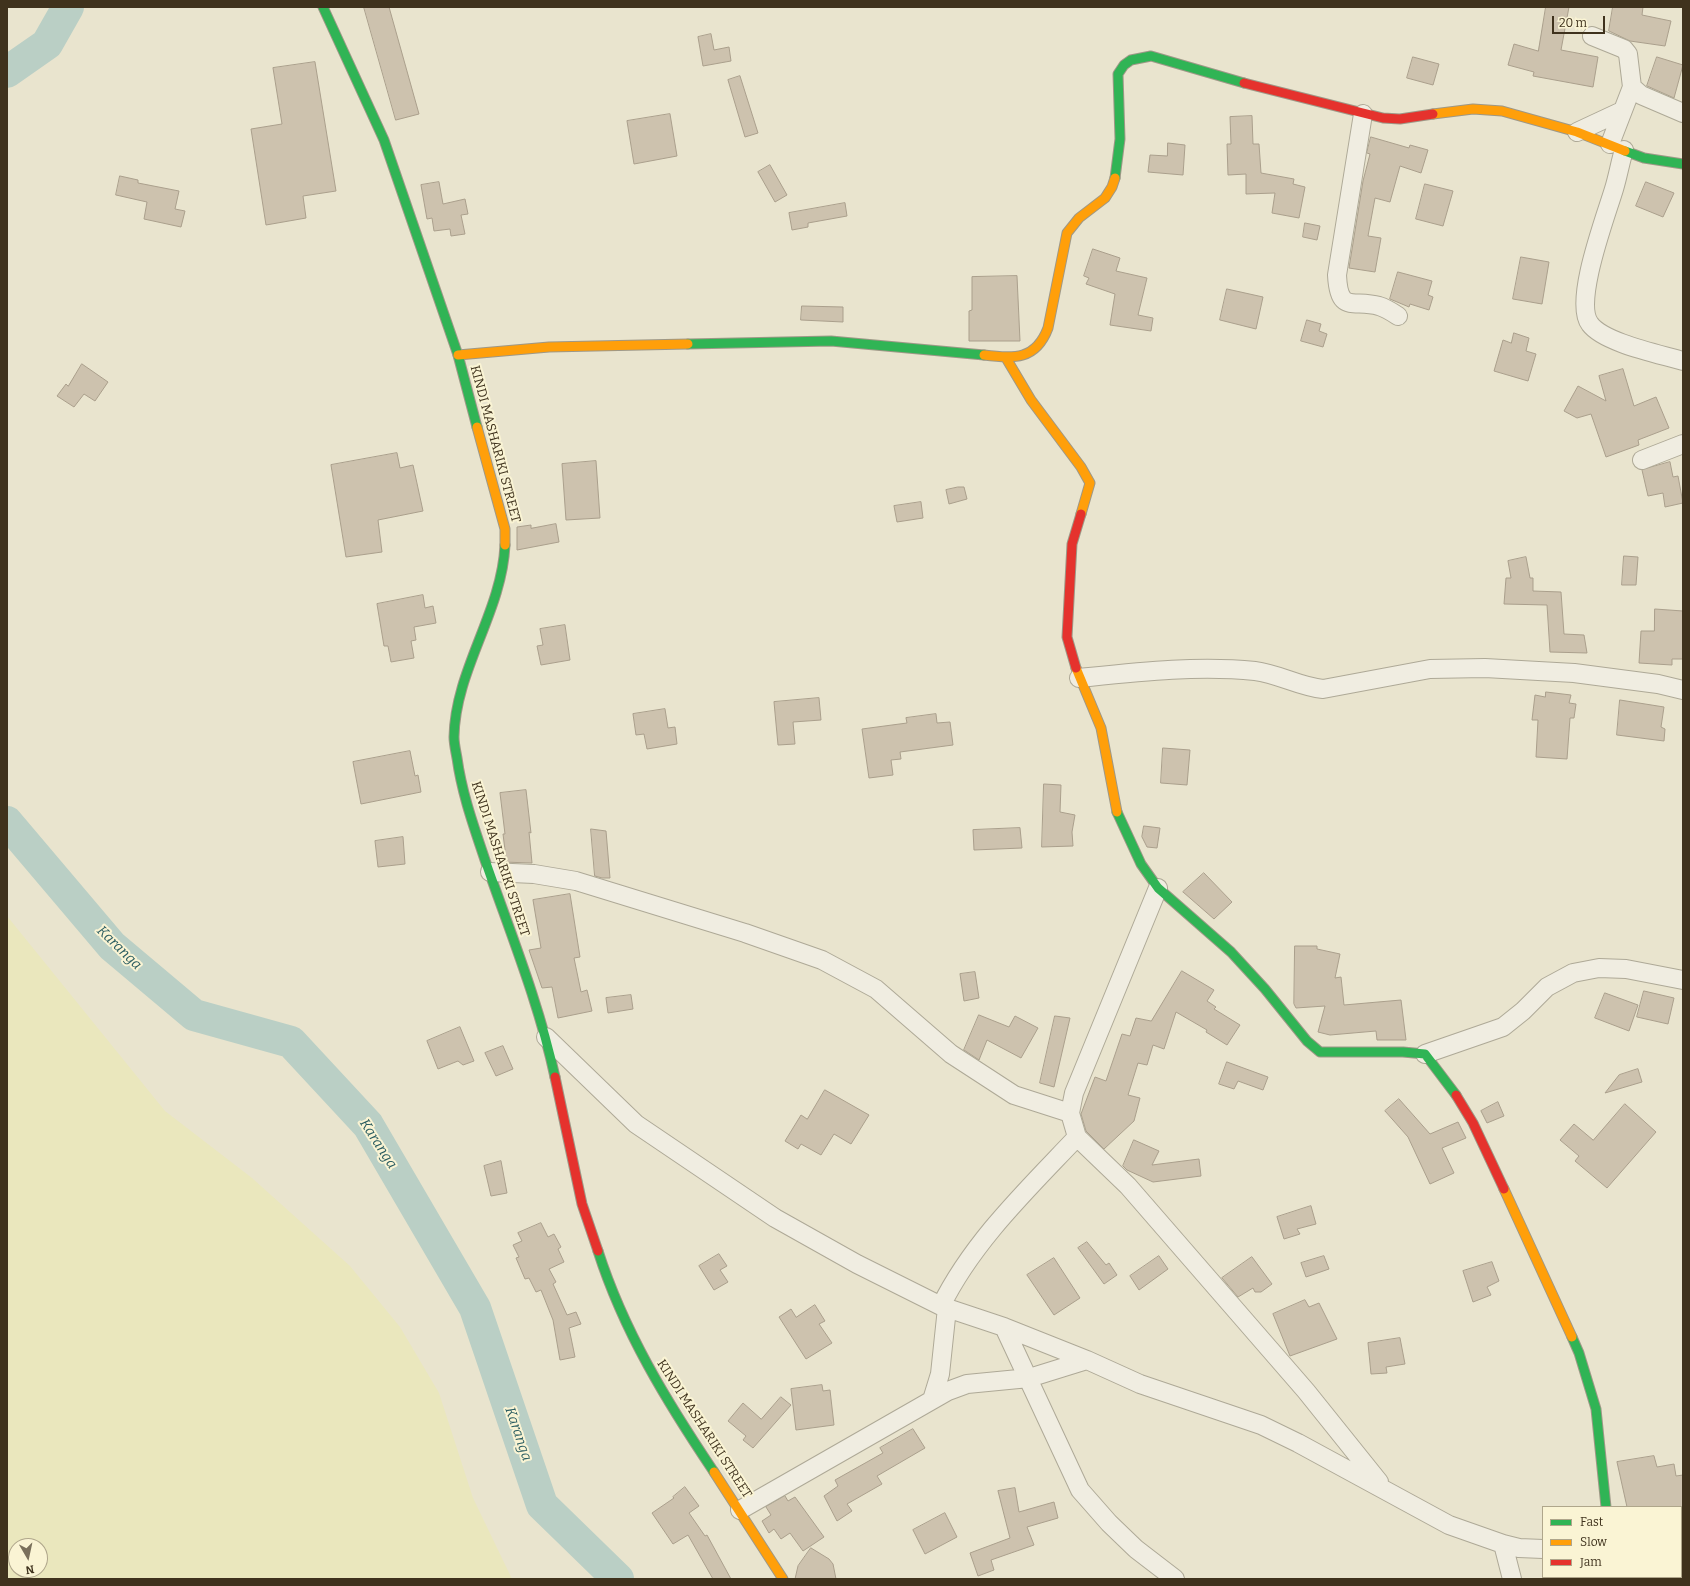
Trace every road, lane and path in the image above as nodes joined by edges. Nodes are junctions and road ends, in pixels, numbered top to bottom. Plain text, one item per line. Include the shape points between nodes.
1 (323, 7) edge
2 (1592, 36) dead end
3 (1632, 87) junction
4 (1622, 111) junction
5 (1683, 113) edge
6 (1364, 114) junction
7 (1577, 132) junction
8 (1617, 147) junction
9 (1683, 164) edge
10 (1398, 316) dead end
11 (458, 356) junction
12 (1006, 358) junction
13 (1683, 361) edge
14 (1683, 444) edge
15 (1642, 460) dead end
16 (1079, 678) junction
17 (1683, 690) edge
18 (490, 872) junction
19 (1158, 888) junction
20 (1683, 980) edge
21 (546, 1037) junction
22 (1425, 1054) junction
23 (1070, 1113) junction
24 (1077, 1137) junction
25 (944, 1307) junction
26 (1004, 1327) junction
27 (1087, 1360) junction
28 (1029, 1378) junction
29 (932, 1400) junction
30 (1385, 1489) junction
31 (1606, 1506) edge
32 (740, 1510) junction
33 (1503, 1544) junction
34 (1542, 1549) edge
35 (783, 1579) edge
36 (1175, 1579) edge
37 (1512, 1579) edge

1 - 11 street, KINDI MASHARIKI STREET via 384,140
2 - 3 street via 1624,49 1628,54
3 - 4 street
3 - 5 street via 1641,95
4 - 7 street
4 - 8 street
6 - 7 street via 1400,119 1480,109 1532,118
6 - 10 street via 1337,275 1339,294 1350,303 1378,306
6 - 12 street via 1268,90 1151,56 1136,57 1127,61 1118,74 1119,150 1114,185 1105,197 1071,225 1067,233 1048,328 1043,341 1027,354
7 - 8 street
8 - 9 street via 1644,158
8 - 13 street via 1614,188 1597,242 1585,294 1587,319 1590,325 1623,343
11 - 12 street via 549,347 831,341
11 - 18 street, KINDI MASHARIKI STREET via 505,529 504,562 496,594 459,697 454,738 460,778 470,816
12 - 16 street via 1031,400 1082,467 1090,483 1072,544 1067,620 1067,637
14 - 15 street
16 - 17 street via 1145,671 1219,669 1257,672 1309,688 1323,689 1430,669 1485,668 1574,673
16 - 19 street via 1101,728 1118,811 1142,864
18 - 21 street, KINDI MASHARIKI STREET
18 - 23 street via 534,874 576,881 745,933 822,960 876,989 951,1054 1014,1095
19 - 22 street via 1232,952 1307,1041 1320,1052
19 - 23 street via 1084,1066
20 - 22 street via 1626,969 1599,968 1573,973 1547,987 1503,1027
21 - 25 street via 636,1124 697,1166 775,1218 857,1264
21 - 32 street, KINDI MASHARIKI STREET via 582,1204 608,1283 640,1353 676,1415
22 - 31 street via 1451,1087 1473,1123 1579,1353 1596,1409
23 - 24 street
24 - 25 street via 1011,1208 967,1262
24 - 30 street via 1128,1186 1306,1391
25 - 26 street
25 - 29 street via 940,1374
26 - 27 street
26 - 28 street
27 - 28 street
27 - 30 street via 1140,1384 1261,1425
28 - 29 street via 967,1384
28 - 36 street via 1080,1490 1136,1549
29 - 32 street
30 - 33 street via 1449,1525
32 - 35 street, KINDI MASHARIKI STREET
33 - 34 street
33 - 37 street

